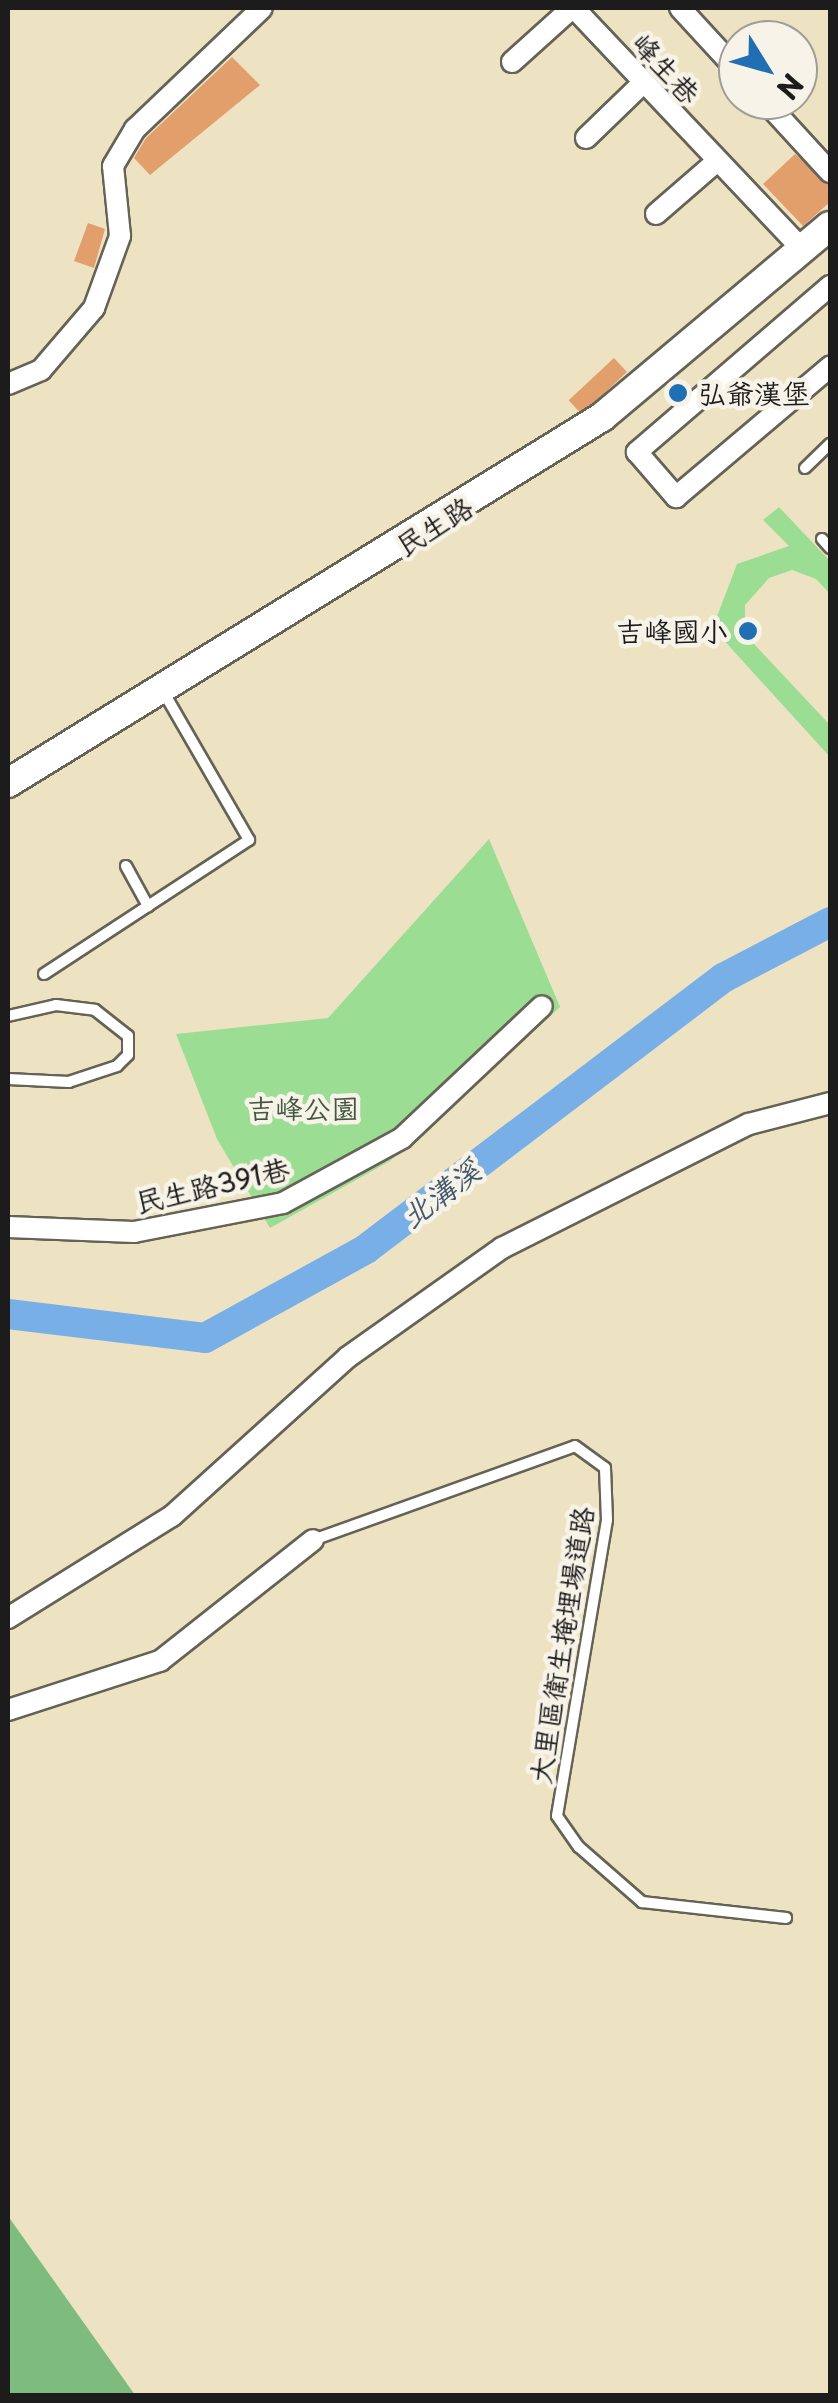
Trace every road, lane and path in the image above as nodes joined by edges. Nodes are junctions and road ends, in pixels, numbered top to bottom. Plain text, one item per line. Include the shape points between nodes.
1 (262, 8) edge
2 (573, 8) edge
3 (680, 8) edge
4 (718, 49) edge
5 (512, 62) dead end
6 (642, 84) junction
7 (782, 120) edge
8 (586, 138) dead end
9 (716, 162) junction
10 (830, 172) edge
11 (656, 214) dead end
12 (830, 226) edge
13 (803, 250) junction
14 (830, 286) edge
15 (830, 367) edge
16 (8, 384) edge
17 (830, 444) edge
18 (805, 468) dead end
19 (162, 690) junction
20 (8, 783) edge
21 (126, 866) dead end
22 (148, 906) junction
23 (44, 974) dead end
24 (542, 1006) dead end
25 (8, 1016) edge
26 (8, 1080) edge
27 (830, 1103) edge
28 (8, 1227) edge
29 (314, 1540) joint
30 (8, 1618) edge
31 (8, 1710) edge
32 (786, 1918) dead end

1 - 16 street via 134,129 113,166 120,236 94,308 41,370
2 - 5 street
2 - 6 street, 峰生巷
3 - 4 street
6 - 8 street
6 - 9 street, 峰生巷
7 - 10 street
9 - 11 street
9 - 13 street, 峰生巷
12 - 13 street, 民生路
13 - 19 street, 民生路 via 602,417
14 - 15 street via 637,452 676,497
17 - 18 lane
19 - 20 street, 民生路
19 - 22 lane via 249,840
21 - 22 lane
22 - 23 lane
24 - 28 street, 民生路391巷 via 402,1138 283,1203 134,1232
25 - 26 lane via 56,1004 94,1010 128,1036 128,1055 116,1066 69,1082
27 - 30 street via 749,1124 502,1248 348,1357 172,1516
29 - 31 street via 160,1661
29 - 32 lane, 大里區衛生掩埋場道路 via 575,1446 605,1468 606,1520 557,1816 579,1847 642,1902

